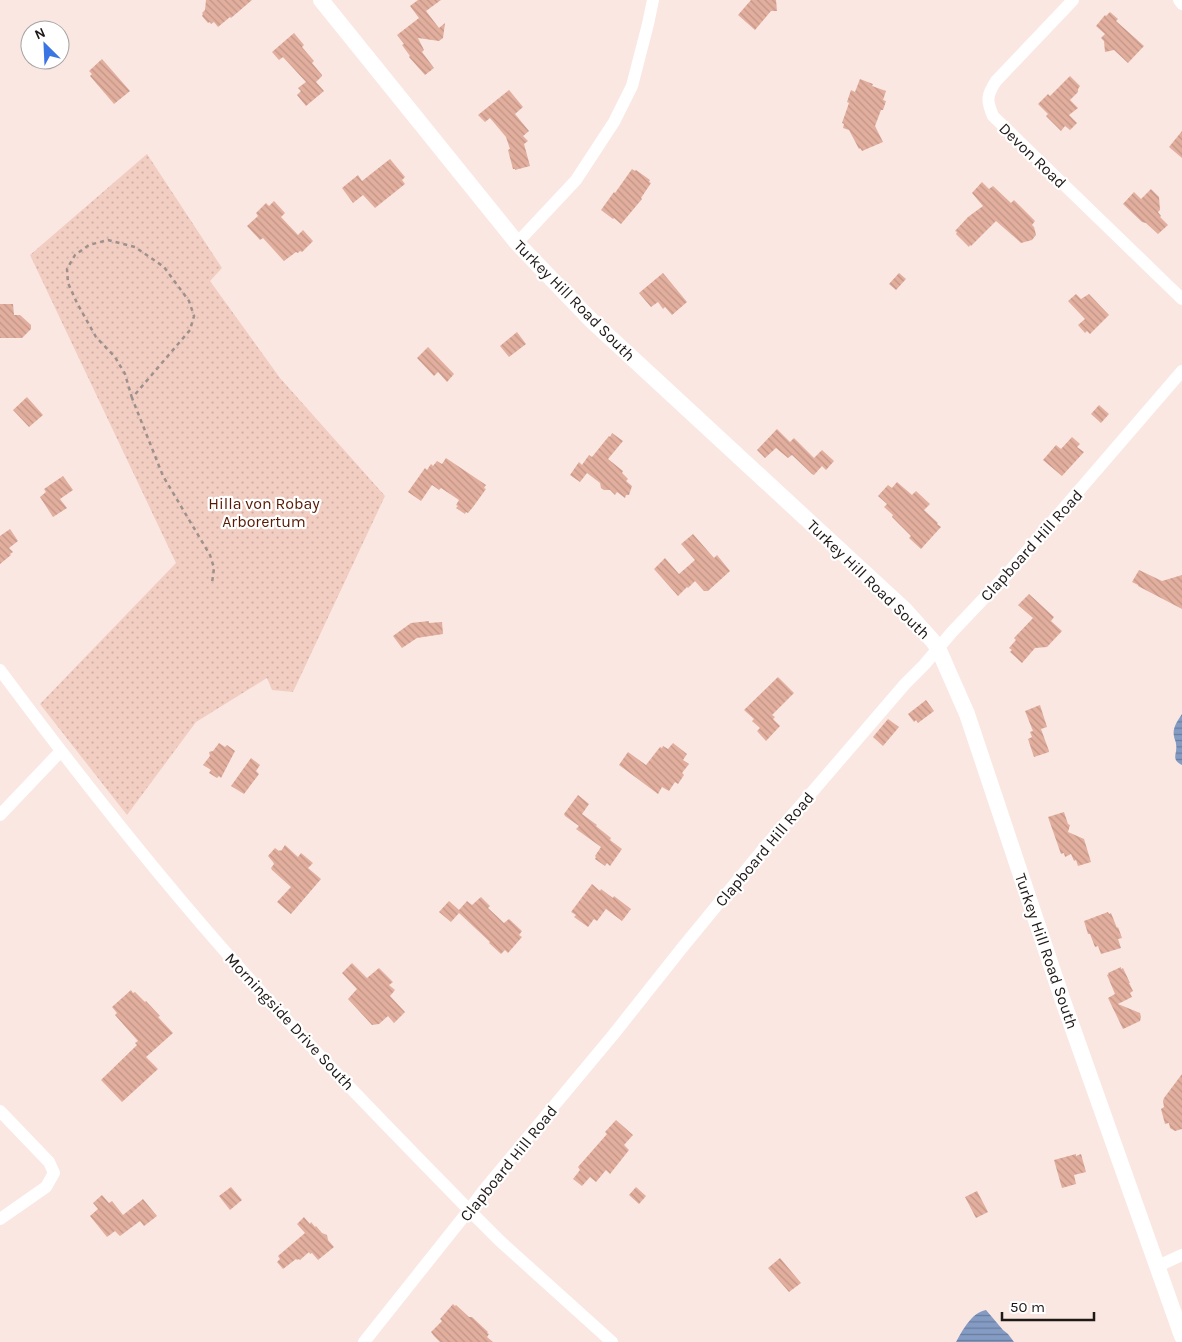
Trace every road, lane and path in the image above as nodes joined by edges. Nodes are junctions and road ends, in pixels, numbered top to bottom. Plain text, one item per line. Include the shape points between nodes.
1 (321, 0) edge
2 (653, 0) edge
3 (1073, 0) edge
4 (1180, 0) edge
5 (1182, 4) edge
6 (517, 243) junction
7 (1182, 299) edge
8 (1182, 371) edge
9 (132, 398) junction
10 (212, 583) dead end
11 (938, 648) junction
12 (0, 670) edge
13 (60, 752) junction
14 (0, 815) edge
15 (0, 1111) edge
16 (469, 1210) junction
17 (0, 1220) edge
18 (1182, 1255) edge
19 (1158, 1266) junction
20 (1182, 1336) edge
21 (364, 1342) edge
22 (612, 1342) edge

1 - 6 street, Turkey Hill Road South
2 - 6 street via 632,86 614,122 576,180
3 - 7 street, Devon Road via 996,81 989,92 988,103 993,116
4 - 5 street
6 - 11 street, Turkey Hill Road South via 610,339 906,611
8 - 11 street, Clapboard Hill Road
9 - 9 path via 125,374 115,357 96,337 68,283 67,269 75,255 89,245 108,240 135,247 164,267 189,301 194,316 190,330
9 - 10 path via 163,476 210,555 214,568
11 - 16 street, Clapboard Hill Road via 764,848
11 - 19 street, Turkey Hill Road South via 967,714 1063,1001
12 - 13 street, Morningside Drive South
13 - 14 street
13 - 16 street, Morningside Drive South via 245,974
15 - 17 street via 49,1162 54,1173 46,1187
16 - 21 street, Clapboard Hill Road
16 - 22 street, Morningside Drive South
18 - 19 street
19 - 20 street, Turkey Hill Road South

